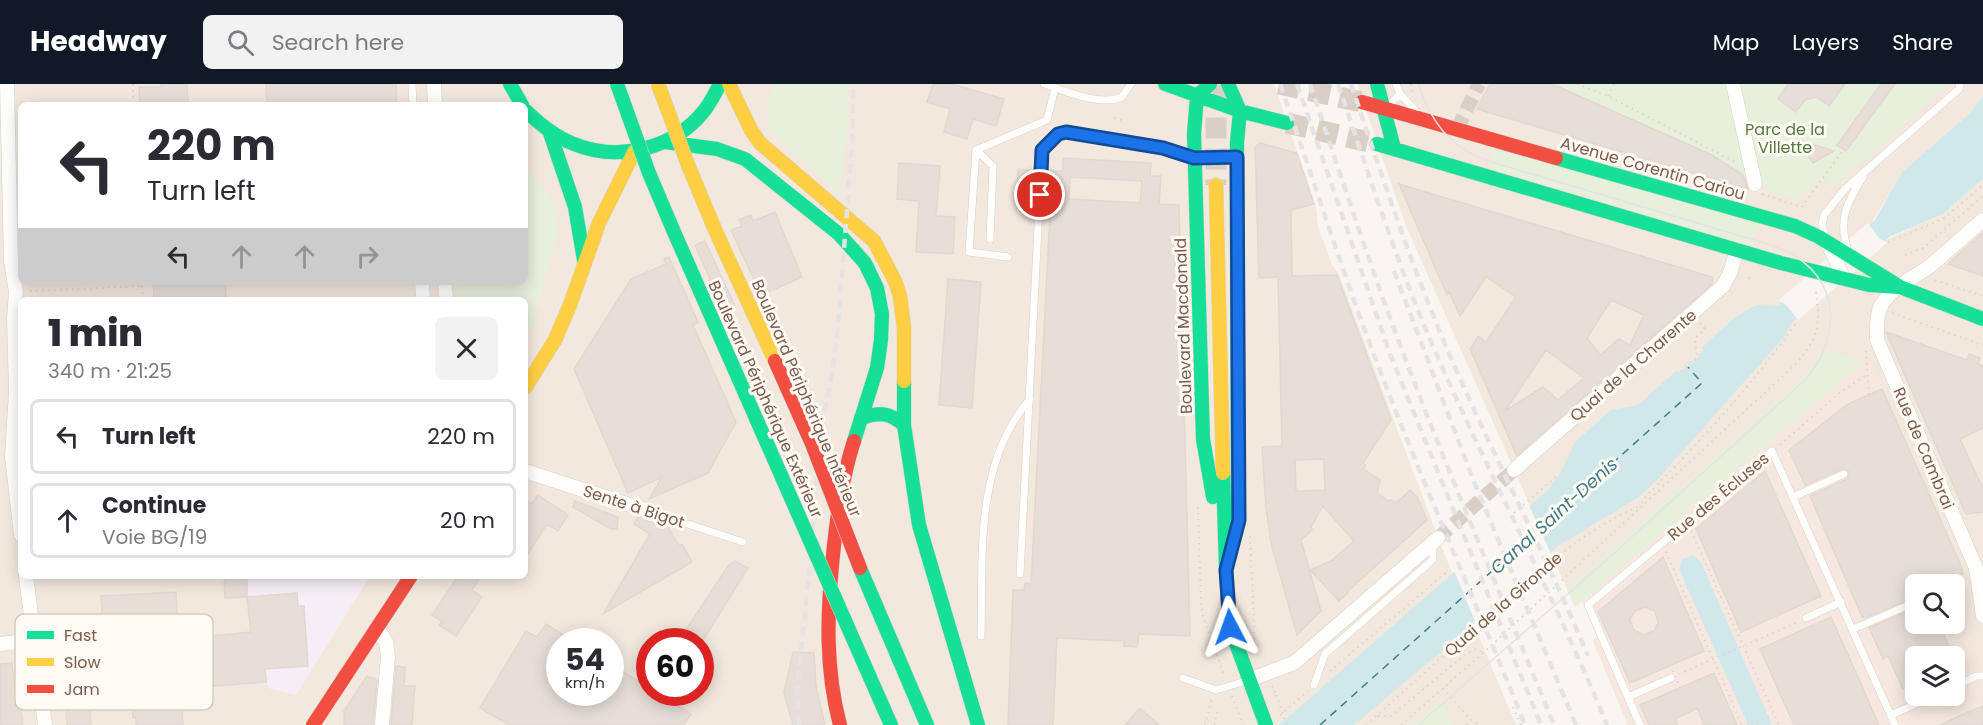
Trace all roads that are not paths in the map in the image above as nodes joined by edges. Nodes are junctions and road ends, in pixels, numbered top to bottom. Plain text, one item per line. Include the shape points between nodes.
1 (8, 84) edge
2 (412, 84) edge
3 (434, 84) edge
4 (510, 84) edge
5 (617, 84) edge
6 (658, 84) edge
7 (720, 84) edge
8 (729, 84) edge
9 (1044, 84) edge
10 (1131, 84) edge
11 (1165, 84) edge
12 (1210, 84) edge
13 (1228, 84) edge
14 (1377, 84) edge
15 (1396, 84) edge
16 (1733, 84) edge
17 (1960, 84) edge
18 (0, 85) edge
19 (1055, 88) junction
20 (1400, 94) junction
21 (1197, 96) junction
22 (413, 102) edge
23 (435, 102) edge
24 (520, 102) edge
25 (1362, 102) tunnel mouth
26 (1385, 108) junction
27 (1240, 111) junction
28 (528, 113) edge
29 (1422, 119) junction
30 (1287, 123) tunnel mouth
31 (549, 133) junction
32 (665, 142) junction
33 (1377, 144) tunnel mouth
34 (1395, 148) junction
35 (976, 150) junction
36 (634, 152) junction
37 (1237, 157) junction
38 (1194, 158) junction
39 (1868, 170) junction
40 (1755, 184) road end
41 (1216, 185) tunnel mouth
42 (15, 209) edge
43 (1983, 220) edge
44 (990, 239) dead end
45 (1827, 241) junction
46 (1737, 250) junction
47 (1851, 256) junction
48 (1008, 257) dead end
49 (584, 260) junction
50 (1844, 279) junction
51 (1900, 287) junction
52 (1983, 319) edge
53 (528, 383) edge
54 (1030, 399) junction
55 (861, 418) junction
56 (904, 425) junction
57 (11, 456) edge
58 (1514, 470) tunnel mouth
59 (528, 472) edge
60 (1844, 474) dead end
61 (1793, 496) junction
62 (18, 511) edge
63 (654, 513) joint
64 (1436, 540) joint
65 (743, 542) dead end
66 (1226, 570) junction
67 (1020, 574) dead end
68 (26, 579) edge
69 (407, 579) edge
70 (1841, 602) junction
71 (1905, 607) edge
72 (31, 614) edge
73 (1983, 616) edge
74 (1806, 618) road end
75 (378, 629) junction
76 (1853, 629) junction
77 (981, 636) dead end
78 (15, 642) edge
79 (0, 644) edge
80 (1983, 676) edge
81 (1183, 678) dead end
82 (1671, 678) road end
83 (1249, 680) junction
84 (1965, 682) edge
85 (1314, 685) road end
86 (1628, 697) junction
87 (1912, 706) edge
88 (43, 710) edge
89 (1891, 716) junction
90 (1271, 722) edge
91 (45, 725) edge
92 (314, 725) edge
93 (382, 725) edge
94 (840, 725) edge
95 (891, 725) edge
96 (927, 725) edge
97 (978, 725) edge
98 (1640, 725) edge
99 (1895, 725) edge

1 - 18 street
1 - 42 street
2 - 22 lane
3 - 23 street
4 - 24 main road
5 - 95 main road, Boulevard Périphérique Extérieur, bridge via 654,183
6 - 96 main road, Boulevard Périphérique Intérieur, bridge via 708,213 812,444
7 - 32 main road via 695,121
8 - 56 main road via 760,143 867,235 890,270 900,296 904,328
9 - 19 lane
10 - 19 lane via 1121,98 1108,101
11 - 21 main road
12 - 21 main road
13 - 27 main road, Boulevard Macdonald
14 - 26 main road
15 - 20 lane
16 - 40 street
17 - 39 lane
19 - 35 lane via 1047,120
20 - 26 lane
20 - 29 lane
21 - 27 main road
21 - 38 main road, Boulevard Macdonald
25 - 26 main road, Avenue Corentin Cariou
26 - 29 main road, Avenue Corentin Cariou
26 - 34 main road
27 - 30 main road
27 - 37 main road, Boulevard Macdonald
28 - 31 main road
29 - 45 main road, Avenue Corentin Cariou via 1786,223
31 - 36 main road via 598,152
31 - 49 main road via 575,207
32 - 36 main road
32 - 55 main road via 746,159 831,227 865,263 879,298 883,328
33 - 34 main road, Avenue Corentin Cariou
34 - 46 main road, Avenue Corentin Cariou
35 - 44 lane via 993,166
35 - 48 lane via 969,252
36 - 49 main road
37 - 38 main road
37 - 66 main road, Boulevard Macdonald via 1239,520
38 - 54 lane via 1163,148 1066,132 1058,134 1042,150
38 - 66 main road, Boulevard Macdonald via 1203,439
39 - 45 lane via 1845,189 1824,215 1822,225
39 - 47 lane via 1844,213 1844,237
41 - 66 main road, Boulevard Macdonald
42 - 57 street via 11,261 16,292 16,392
43 - 51 street
45 - 47 main road, Avenue Corentin Cariou
45 - 50 street
46 - 50 main road, Avenue Corentin Cariou
46 - 58 street, Quai de la Charente via 1723,286
47 - 51 main road, Avenue Corentin Cariou
49 - 53 main road via 555,340
50 - 51 main road, Avenue Corentin Cariou
51 - 52 main road, Avenue Corentin Cariou
51 - 73 street, Rue de Cambrai via 1880,308 1877,340 1976,568
54 - 67 lane
54 - 77 lane via 1019,411 998,454 985,502
55 - 56 main road via 881,411 892,414
55 - 94 main road via 845,474 828,614 830,688
56 - 97 main road via 919,525
57 - 62 street
59 - 63 street, Sente à Bigot
60 - 61 lane
61 - 70 lane, Rue des Écluses
61 - 86 lane, Rue des Écluses via 1772,451 1588,605
63 - 65 lane, Sente à Bigot
64 - 83 street via 1293,663
64 - 85 lane via 1433,559 1325,654
66 - 83 main road, Boulevard Macdonald via 1230,627
68 - 72 street
69 - 75 main road
70 - 74 lane
70 - 76 lane, Rue des Écluses
71 - 76 lane
75 - 92 main road
75 - 93 street via 386,642 388,657
76 - 89 lane, Rue des Écluses
78 - 79 street
80 - 84 lane
81 - 83 lane via 1216,690
82 - 86 lane
83 - 90 main road, Boulevard Macdonald via 1260,709
86 - 98 lane, Rue des Écluses
87 - 89 lane
88 - 91 street
89 - 99 lane, Rue des Écluses

